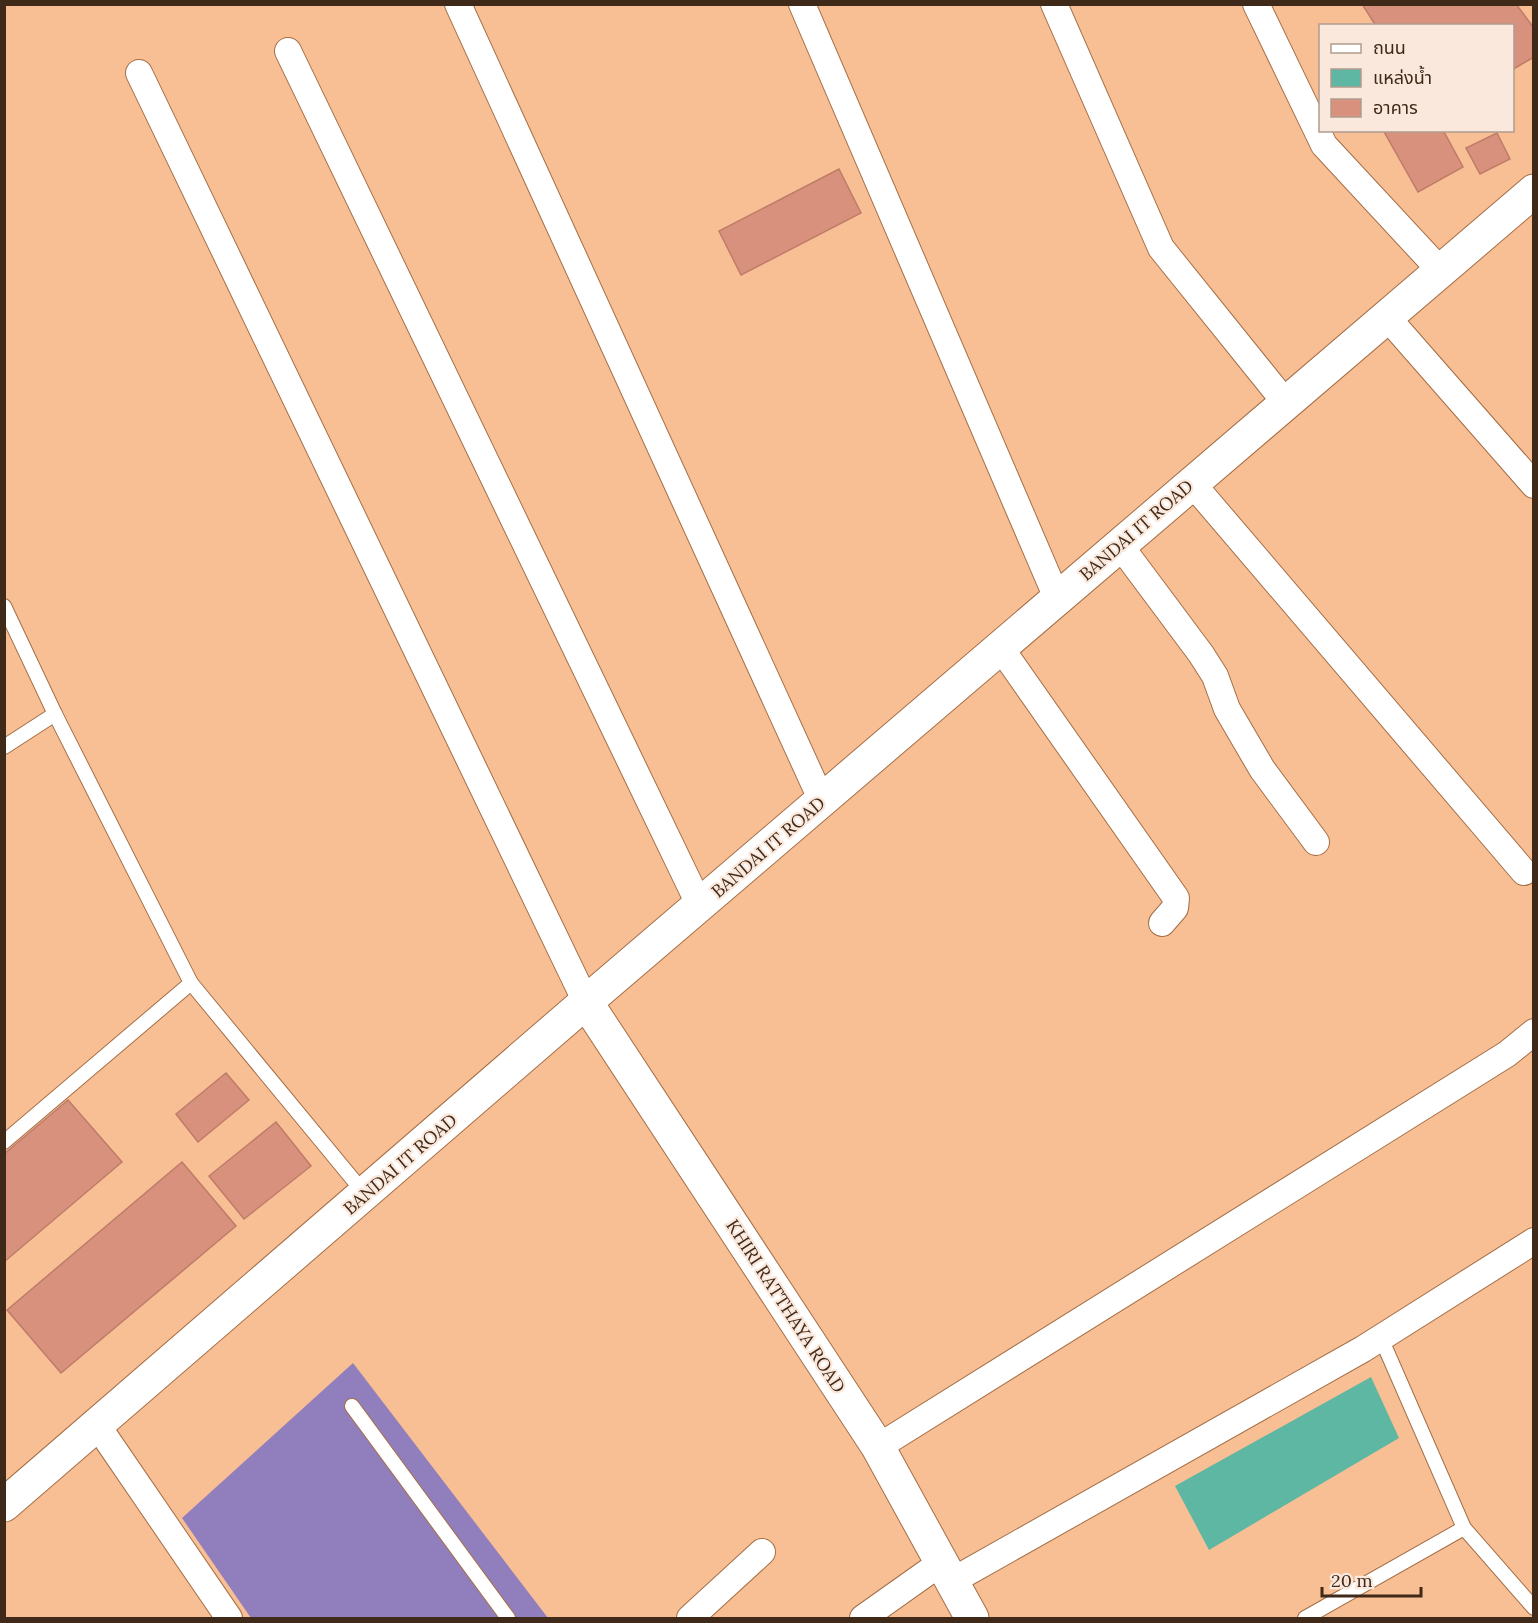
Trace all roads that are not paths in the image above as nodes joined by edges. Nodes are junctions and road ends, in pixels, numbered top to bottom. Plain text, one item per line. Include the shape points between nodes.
1 (458, 4) edge
2 (802, 4) edge
3 (1054, 4) edge
4 (1256, 4) edge
5 (288, 51) dead end
6 (139, 73) dead end
7 (1533, 191) edge
8 (1439, 269) junction
9 (1386, 316) junction
10 (1285, 402) junction
11 (1191, 482) junction
12 (1533, 485) edge
13 (1119, 544) junction
14 (1057, 598) junction
15 (4, 606) edge
16 (1000, 647) junction
17 (55, 714) junction
18 (4, 747) edge
19 (822, 801) junction
20 (1316, 843) dead end
21 (1524, 872) dead end
22 (700, 906) junction
23 (1162, 923) dead end
24 (191, 983) junction
25 (586, 1002) junction
26 (1533, 1032) edge
27 (4, 1142) edge
28 (365, 1194) junction
29 (1533, 1241) edge
30 (1381, 1338) junction
31 (351, 1406) dead end
32 (97, 1425) junction
33 (878, 1447) junction
34 (4, 1505) edge
35 (1464, 1528) junction
36 (762, 1552) dead end
37 (947, 1572) junction
38 (1533, 1608) edge
39 (229, 1618) edge
40 (508, 1618) edge
41 (690, 1618) edge
42 (863, 1618) edge
43 (972, 1618) edge
44 (1305, 1618) edge

1 - 19 street
2 - 14 street
3 - 10 street via 1161,248
4 - 8 street via 1324,145
5 - 22 street
6 - 25 street
7 - 8 main road, BANDAI IT ROAD
8 - 9 main road, BANDAI IT ROAD
9 - 10 main road, BANDAI IT ROAD
9 - 12 street
10 - 11 main road, BANDAI IT ROAD
11 - 13 main road, BANDAI IT ROAD
11 - 21 street
13 - 14 main road, BANDAI IT ROAD
13 - 20 street via 1201,654 1262,769
14 - 16 main road, BANDAI IT ROAD
15 - 17 lane
16 - 19 main road, BANDAI IT ROAD
16 - 23 street via 1176,898 1175,908
17 - 18 lane
17 - 24 lane
19 - 22 main road, BANDAI IT ROAD
22 - 25 main road, BANDAI IT ROAD
24 - 27 lane
24 - 28 lane
25 - 28 main road, BANDAI IT ROAD
25 - 33 main road, KHIRI RATTHAYA ROAD
26 - 33 street via 1507,1054
28 - 32 main road, BANDAI IT ROAD
29 - 30 street
30 - 35 lane
30 - 37 street
31 - 40 lane
32 - 34 main road, BANDAI IT ROAD
32 - 39 street
33 - 37 main road, KHIRI RATTHAYA ROAD
35 - 38 lane
35 - 44 lane
36 - 41 street
37 - 42 street
37 - 43 main road, KHIRI RATTHAYA ROAD

